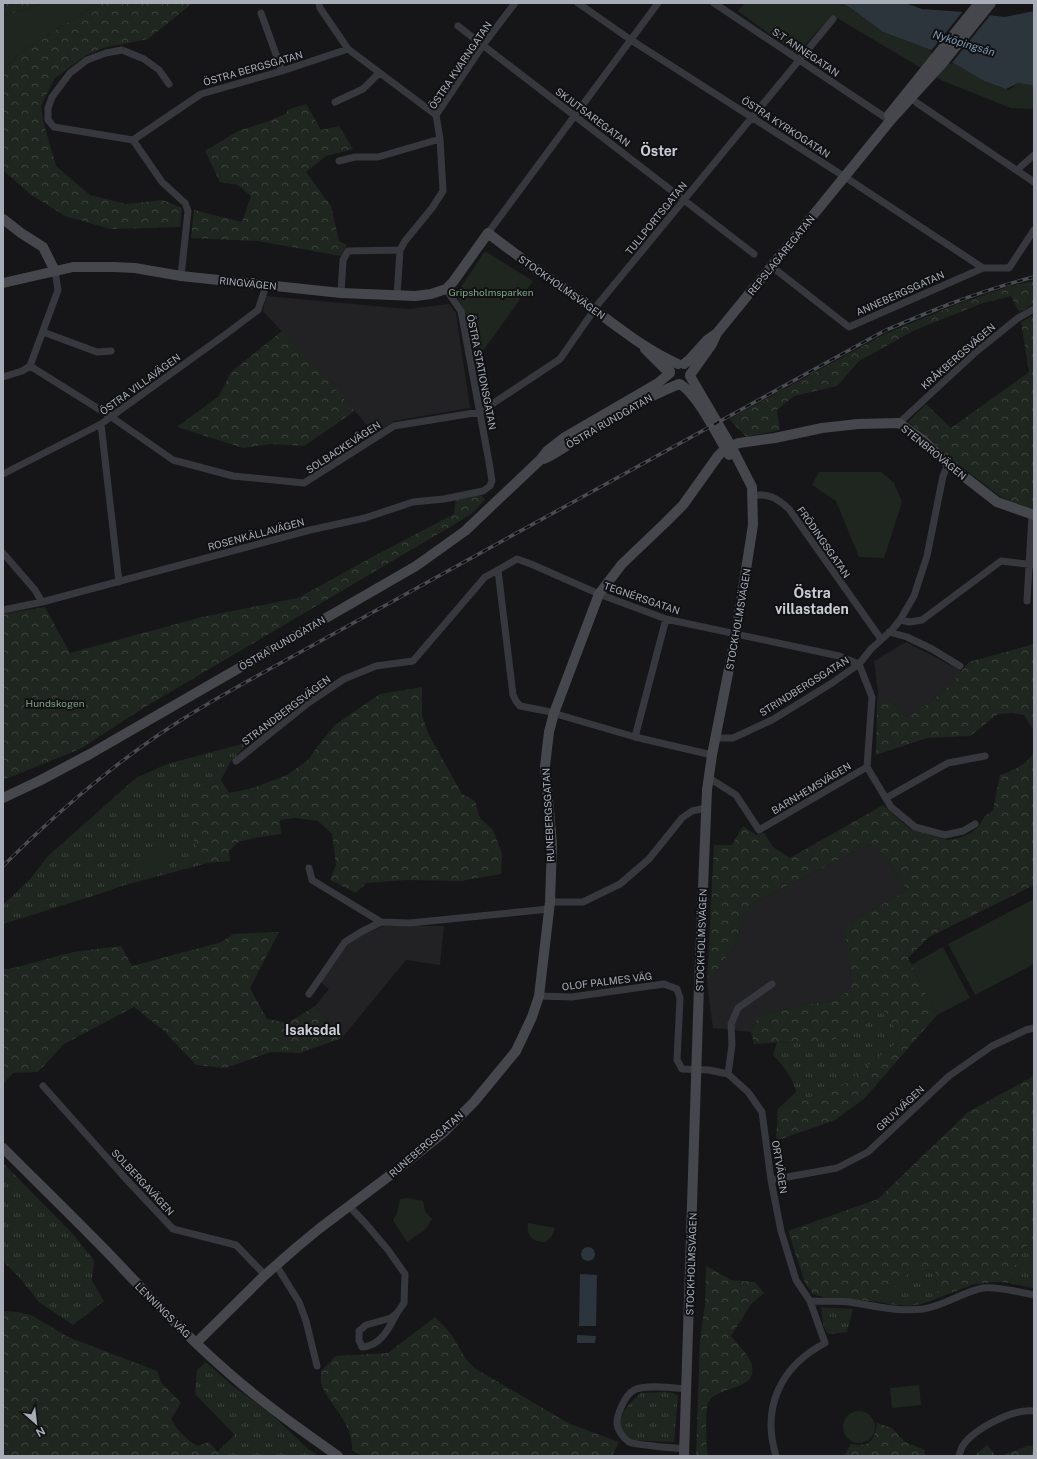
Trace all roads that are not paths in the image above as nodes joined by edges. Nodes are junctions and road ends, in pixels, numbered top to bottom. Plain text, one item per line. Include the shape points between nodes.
1 (319, 3) edge
2 (515, 3) edge
3 (578, 3) edge
4 (658, 3) edge
5 (714, 3) edge
6 (979, 3) edge
7 (991, 3) edge
8 (261, 13) dead end
9 (833, 19) dead end
10 (458, 26) dead end
11 (631, 40) junction
12 (483, 46) junction
13 (348, 49) junction
14 (799, 60) junction
15 (937, 63) junction
16 (282, 71) junction
17 (379, 73) junction
18 (169, 84) dead end
19 (909, 96) junction
20 (335, 102) dead end
21 (436, 115) junction
22 (574, 116) junction
23 (752, 117) junction
24 (886, 118) junction
25 (133, 140) junction
26 (440, 140) junction
27 (1034, 155) edge
28 (339, 160) dead end
29 (1017, 170) junction
30 (845, 177) junction
31 (1034, 182) edge
32 (684, 199) junction
33 (3, 219) edge
34 (1034, 230) edge
35 (488, 233) junction
36 (400, 250) junction
37 (754, 254) dead end
38 (772, 266) junction
39 (983, 268) junction
40 (54, 271) junction
41 (181, 276) junction
42 (3, 283) edge
43 (264, 285) junction
44 (446, 290) junction
45 (341, 293) junction
46 (397, 296) junction
47 (1034, 309) edge
48 (595, 310) junction
49 (43, 332) junction
50 (717, 333) junction
51 (636, 341) junction
52 (111, 350) dead end
53 (681, 364) junction
54 (30, 366) junction
55 (670, 372) junction
56 (690, 375) junction
57 (3, 377) edge
58 (680, 384) junction
59 (480, 412) junction
60 (110, 416) junction
61 (899, 423) junction
62 (101, 424) junction
63 (728, 448) junction
64 (540, 460) junction
65 (489, 462) joint
66 (948, 464) junction
67 (3, 474) edge
68 (752, 496) junction
69 (1033, 515) edge
70 (3, 553) edge
71 (1031, 565) edge
72 (498, 570) junction
73 (119, 582) junction
74 (598, 594) junction
75 (1027, 601) dead end
76 (42, 602) junction
77 (3, 610) edge
78 (666, 619) junction
79 (900, 620) junction
80 (889, 632) junction
81 (736, 634) junction
82 (881, 639) junction
83 (859, 664) junction
84 (960, 666) dead end
85 (554, 713) junction
86 (635, 737) junction
87 (716, 738) junction
88 (712, 755) junction
89 (984, 756) dead end
90 (236, 761) dead end
91 (866, 767) junction
92 (709, 778) junction
93 (3, 798) edge
94 (886, 798) junction
95 (706, 808) junction
96 (975, 824) dead end
97 (310, 868) dead end
98 (550, 905) junction
99 (381, 922) junction
100 (772, 984) dead end
101 (309, 994) dead end
102 (539, 996) junction
103 (1034, 1028) edge
104 (697, 1070) junction
105 (728, 1074) junction
106 (43, 1086) dead end
107 (3, 1148) edge
108 (771, 1180) junction
109 (349, 1206) junction
110 (276, 1265) junction
111 (265, 1275) junction
112 (1034, 1295) edge
113 (810, 1301) junction
114 (397, 1313) junction
115 (196, 1343) junction
116 (317, 1366) dead end
117 (686, 1389) junction
118 (1034, 1410) edge
119 (684, 1452) edge
120 (338, 1456) edge
121 (776, 1456) edge
122 (959, 1456) edge

1 - 13 street
2 - 12 street, ÖSTRA KVARNGATAN
3 - 11 street, ÖSTRA KYRKOGATAN
4 - 11 street
5 - 14 street, S:T ANNEGATAN
6 - 15 street
7 - 15 street
8 - 16 street
9 - 14 street, TULLPORTSGATAN
10 - 12 street, SKJUTSAREGATAN
11 - 22 street
11 - 23 street, ÖSTRA KYRKOGATAN
12 - 21 street, ÖSTRA KVARNGATAN
12 - 22 street, SKJUTSAREGATAN
13 - 16 street, ÖSTRA BERGSGATAN
13 - 17 street
14 - 23 street, TULLPORTSGATAN
14 - 24 street, S:T ANNEGATAN
15 - 19 street, REPSLAGAREGATAN
16 - 25 street, ÖSTRA BERGSGATAN via 201,94
17 - 20 street via 363,89
17 - 21 street
18 - 25 street via 159,70 144,59 122,50 87,60 70,73 52,97 48,108 48,120 54,127
19 - 24 street, REPSLAGAREGATAN
19 - 29 street
19 - 30 street, REPSLAGAREGATAN
21 - 26 street, ÖSTRA KVARNGATAN
22 - 32 street, SKJUTSAREGATAN
22 - 35 street
23 - 30 street, ÖSTRA KYRKOGATAN
23 - 32 street, TULLPORTSGATAN
24 - 30 street, REPSLAGAREGATAN
25 - 41 street via 162,182 185,203 188,211
26 - 28 street via 378,156
26 - 36 street, ÖSTRA KVARNGATAN via 443,191
27 - 29 street
29 - 31 street
30 - 38 street, REPSLAGAREGATAN
30 - 39 street, ÖSTRA KYRKOGATAN
32 - 37 street, SKJUTSAREGATAN
32 - 48 street, TULLPORTSGATAN
33 - 40 street via 43,246
34 - 39 street, ANNEBERGSGATAN via 1009,268
35 - 44 street
35 - 48 street, STOCKHOLMSVÄGEN
36 - 45 street via 348,252 343,260
36 - 46 street
38 - 39 street, ANNEBERGSGATAN via 849,327
38 - 50 street, REPSLAGAREGATAN
40 - 41 street, RINGVÄGEN via 114,267
40 - 42 street, RINGVÄGEN
40 - 49 street via 58,290
41 - 43 street, RINGVÄGEN
43 - 45 street, RINGVÄGEN
43 - 60 street, ÖSTRA VILLAVÄGEN via 258,310
44 - 46 street, RINGVÄGEN via 431,294
44 - 59 street, ÖSTRA STATIONSGATAN via 461,311
45 - 46 street, RINGVÄGEN
47 - 61 street, KRÅKBERGSVÄGEN via 1018,318 977,351
48 - 51 street, STOCKHOLMSVÄGEN
48 - 59 street, TULLPORTSGATAN via 560,359
49 - 52 street via 97,352
49 - 54 street
50 - 53 street, REPSLAGAREGATAN via 689,360
50 - 56 street, REPSLAGAREGATAN
51 - 53 street, STOCKHOLMSVÄGEN
51 - 55 street, STOCKHOLMSVÄGEN
53 - 55 street via 673,366
53 - 56 street via 689,368
54 - 57 street
54 - 60 street, SOLBACKEVÄGEN
55 - 58 street via 671,379
55 - 64 street, ÖSTRA RUNDGATAN via 658,383 565,437
56 - 58 street via 686,383
56 - 63 street
58 - 63 street via 688,389
58 - 64 street, ÖSTRA RUNDGATAN via 640,401 553,455
59 - 60 street, SOLBACKEVÄGEN via 394,426 304,484 233,476 174,460
59 - 65 street, ÖSTRA STATIONSGATAN
60 - 62 street, ÖSTRA VILLAVÄGEN
61 - 63 street, STENBROVÄGEN via 822,428 739,443
61 - 66 street, STENBROVÄGEN via 923,440
62 - 67 street, ÖSTRA VILLAVÄGEN
62 - 73 street
63 - 68 street
63 - 74 street, RUNEBERGSGATAN via 718,456 683,505 622,564
64 - 93 street, ÖSTRA RUNDGATAN via 465,531 416,566 90,754
65 - 73 street, ROSENKÄLLAVÄGEN via 492,480 490,486 483,491 413,502 364,518 310,530
66 - 69 street, STENBROVÄGEN via 997,502
66 - 79 street, STRINDBERGSGATAN via 943,476 927,556 914,596
68 - 81 street, STOCKHOLMSVÄGEN via 752,537
68 - 82 street, FRÖDINGSGATAN via 772,496 789,509
69 - 71 street
70 - 76 street
71 - 75 street
71 - 79 street via 1001,561 922,620
72 - 74 street, TEGNÉRSGATAN via 516,559
72 - 85 street via 514,699 520,706
72 - 90 street, STRANDBERGSVÄGEN via 485,577 413,661 376,666 344,678 308,703
73 - 76 street, ROSENKÄLLAVÄGEN
74 - 78 street, TEGNÉRSGATAN
74 - 85 street, RUNEBERGSGATAN
76 - 77 street, ROSENKÄLLAVÄGEN
78 - 81 street, TEGNÉRSGATAN
78 - 86 street
79 - 80 street, STRINDBERGSGATAN
80 - 82 street, STRINDBERGSGATAN
80 - 84 street via 907,637
81 - 83 street, TEGNÉRSGATAN via 839,656
81 - 87 street, STOCKHOLMSVÄGEN
82 - 83 street, STRINDBERGSGATAN
83 - 87 street, STRINDBERGSGATAN via 772,720 733,738
83 - 91 street, BARNHEMSVÄGEN via 872,697
85 - 86 street
85 - 98 street, RUNEBERGSGATAN via 545,766 552,844
86 - 88 street
87 - 88 street, STOCKHOLMSVÄGEN
88 - 92 street, STOCKHOLMSVÄGEN
89 - 94 street via 948,763
91 - 92 street, BARNHEMSVÄGEN via 759,830 736,796
91 - 94 street
92 - 95 street, STOCKHOLMSVÄGEN
94 - 96 street via 890,806 915,827 945,835 964,831
95 - 98 street via 692,811 682,818 649,859 620,884 583,902
95 - 104 street, STOCKHOLMSVÄGEN
97 - 99 street via 312,880
98 - 99 street via 410,923
98 - 102 street, RUNEBERGSGATAN
99 - 101 street via 345,942
100 - 105 street via 738,1008 731,1024 732,1045
102 - 104 street, OLOF PALMES VÄG via 572,997 664,984 677,989 680,998 677,1060 682,1069
102 - 109 street, RUNEBERGSGATAN via 516,1052 474,1102 411,1160
103 - 108 street, GRUVVÄGEN via 992,1046 949,1076 868,1152 837,1168
104 - 105 street
104 - 117 street, STOCKHOLMSVÄGEN
105 - 108 street, ORTVÄGEN via 748,1092 762,1112
106 - 111 street, SOLBERGAVÄGEN via 173,1229 236,1245
107 - 115 street, LENNINGS VÄG
108 - 113 street, ORTVÄGEN via 791,1265 796,1280
109 - 110 street, RUNEBERGSGATAN
109 - 114 street via 379,1239 405,1274 404,1303
110 - 111 street, RUNEBERGSGATAN
110 - 116 street via 299,1302
111 - 115 street, RUNEBERGSGATAN
112 - 113 street via 984,1288 963,1294 938,1306 916,1309
113 - 121 street, ORTVÄGEN via 825,1343 796,1364 776,1393 771,1432
114 - 114 street via 391,1318 366,1325 359,1331 362,1347 369,1347 380,1340
115 - 120 street, LENNINGS VÄG via 261,1400
117 - 119 street, STOCKHOLMSVÄGEN
117 - 119 street, STOCKHOLMSVÄGEN via 651,1387 635,1390 625,1399 619,1412 617,1426 630,1443
118 - 122 street via 1014,1412 993,1422 973,1435 962,1447

